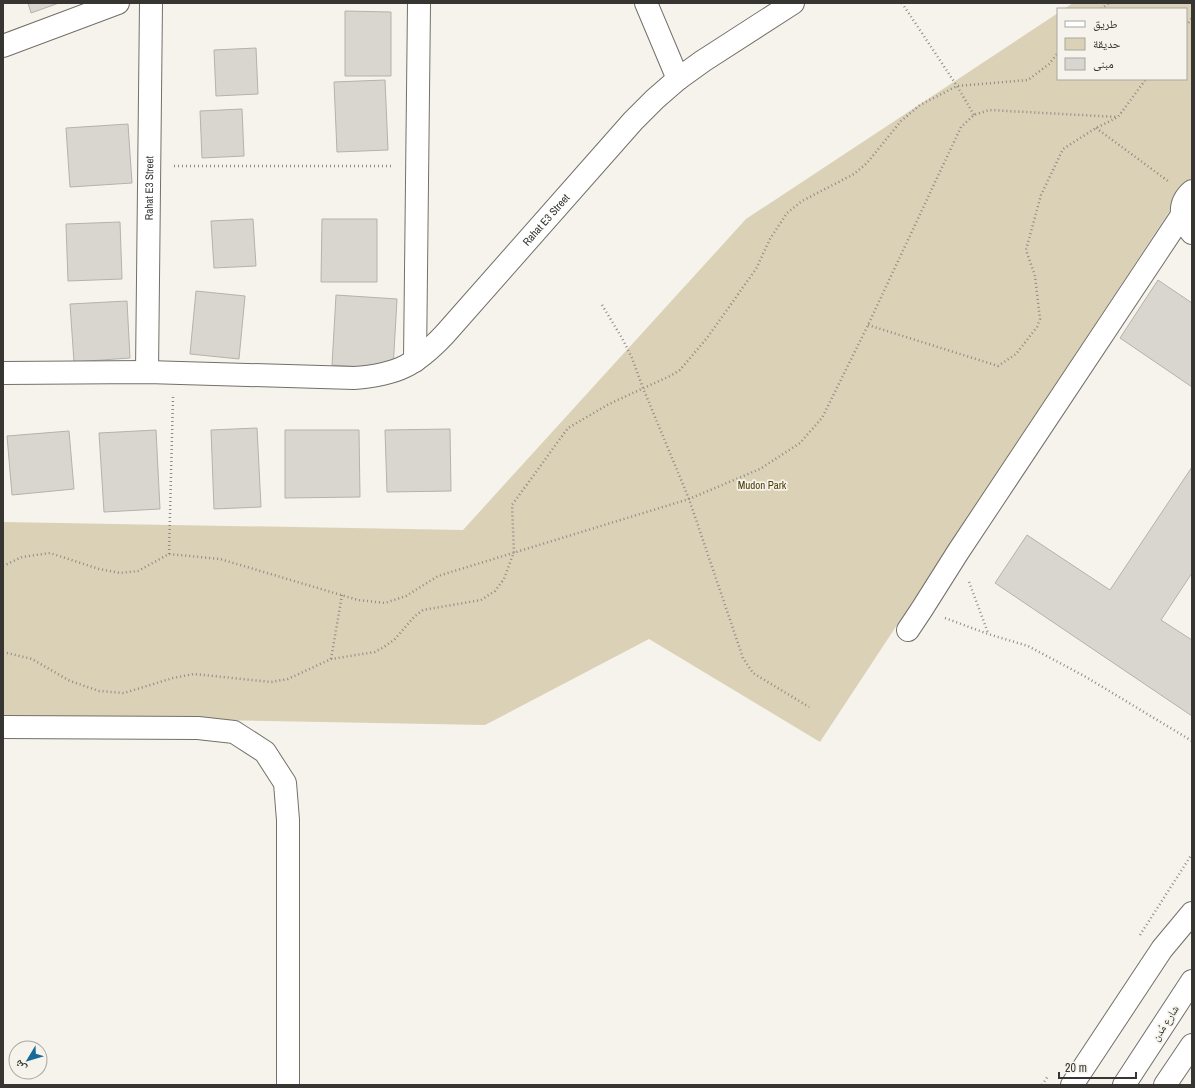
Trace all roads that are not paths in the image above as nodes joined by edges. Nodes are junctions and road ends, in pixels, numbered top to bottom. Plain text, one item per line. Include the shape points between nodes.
1 (118, 3) edge
2 (151, 3) edge
3 (419, 3) edge
4 (646, 3) edge
5 (793, 3) edge
6 (3, 46) edge
7 (678, 79) junction
8 (1188, 209) edge
9 (415, 361) junction
10 (147, 372) junction
11 (3, 373) edge
12 (908, 630) dead end
13 (3, 727) edge
14 (1192, 912) edge
15 (1192, 981) edge
16 (1192, 1045) edge
17 (288, 1085) edge
18 (1072, 1085) edge
19 (1124, 1085) edge
20 (1165, 1085) edge

1 - 6 street
2 - 10 street, Rahat E3 Street
3 - 9 street
4 - 7 street
5 - 7 street, Rahat E3 Street
7 - 9 street, Rahat E3 Street via 633,121 445,334
8 - 12 street
9 - 10 street, Rahat E3 Street via 376,376 354,378
10 - 11 street, Rahat E3 Street
13 - 17 street via 198,728 234,732 265,752 285,783 288,820
14 - 18 street via 1162,949
15 - 19 street, شارع مُدن
16 - 20 street

